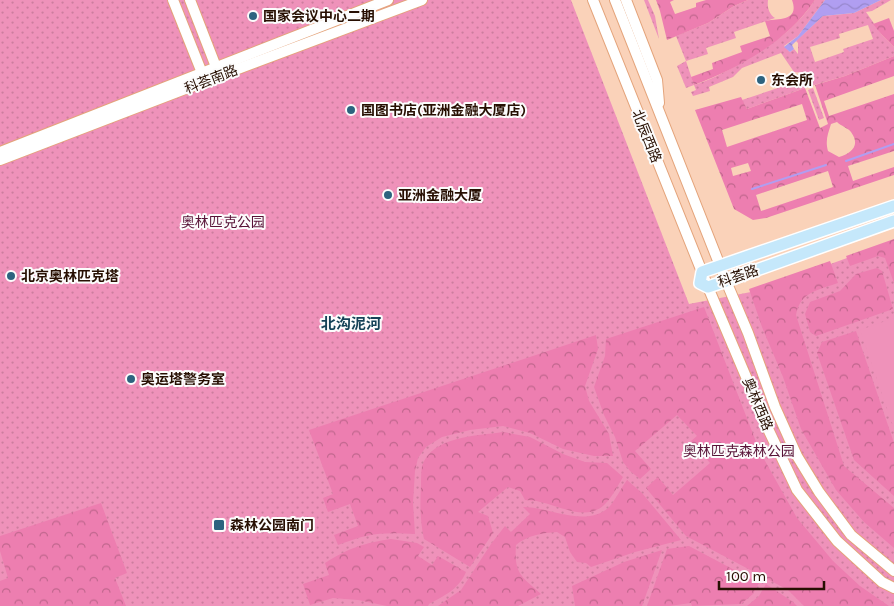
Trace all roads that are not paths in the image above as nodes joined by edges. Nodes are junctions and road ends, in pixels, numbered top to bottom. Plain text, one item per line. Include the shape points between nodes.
1 (173, 0) edge
2 (190, 0) edge
3 (388, 0) edge
4 (422, 0) edge
5 (593, 0) edge
6 (615, 0) edge
7 (626, 0) edge
8 (217, 71) junction
9 (203, 77) junction
10 (660, 114) junction
11 (0, 152) edge
12 (0, 160) edge
13 (894, 206) edge
14 (894, 221) edge
15 (720, 266) junction
16 (702, 272) junction
17 (726, 281) junction
18 (708, 287) junction
19 (894, 571) edge
20 (894, 588) edge

1 - 9 main road
2 - 8 main road
3 - 8 main road, 科荟南路
4 - 8 main road, 科荟南路
5 - 16 main road, 北辰西路
6 - 10 main road, 北辰西路
7 - 10 main road via 657,80
8 - 9 main road, 科荟南路
9 - 11 main road, 科荟南路
9 - 12 main road, 科荟南路
10 - 15 main road, 北辰西路
13 - 15 main road, 科荟路
14 - 17 main road, 科荟路
15 - 16 main road, 科荟路
15 - 17 main road, 奥林西路
16 - 18 main road, 科荟路 via 700,283
17 - 18 main road, 科荟路
17 - 19 main road, 奥林西路 via 797,456 851,535
18 - 20 main road, 奥林西路 via 797,490 836,541 882,582

